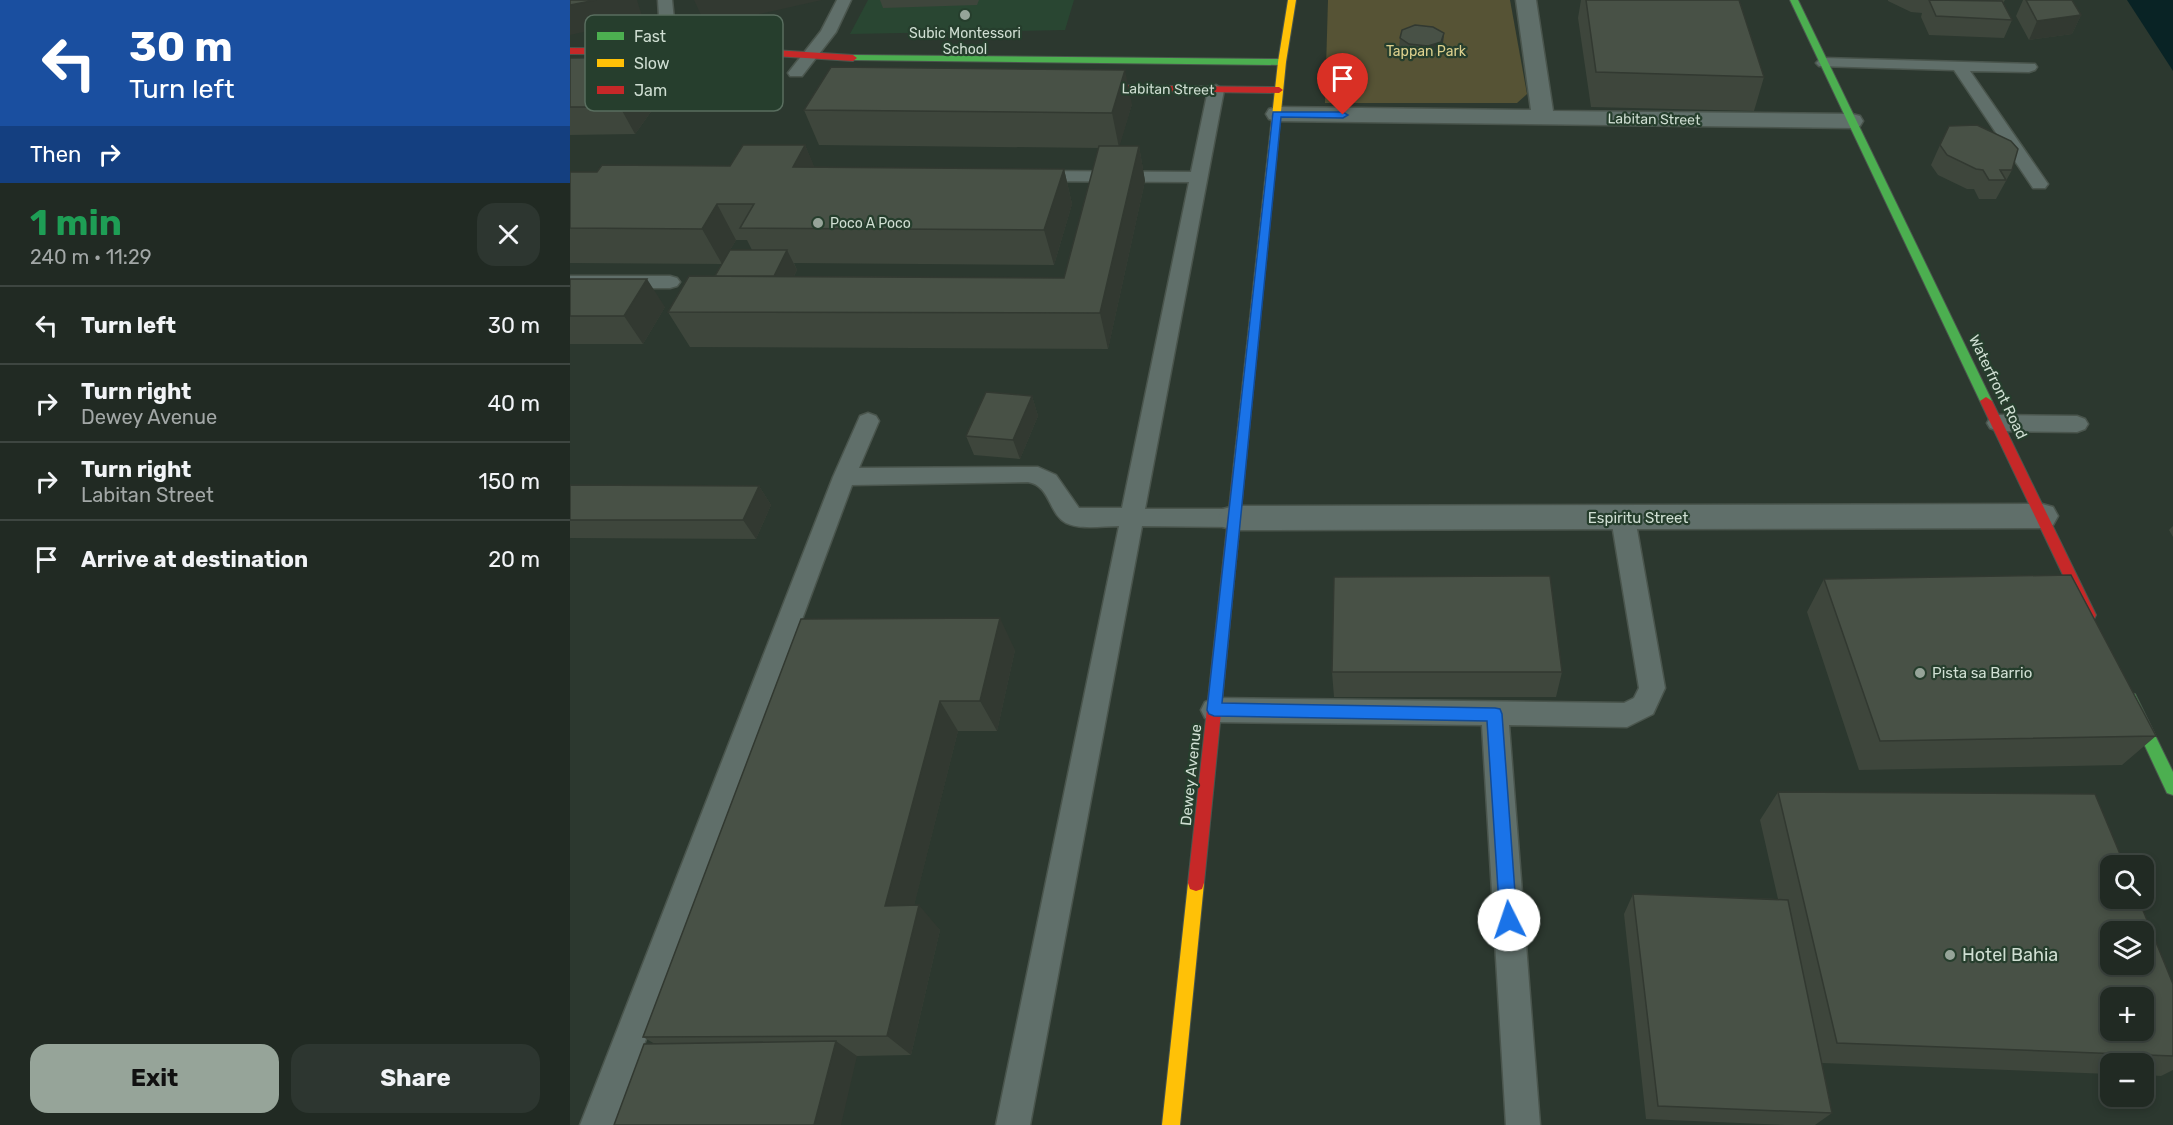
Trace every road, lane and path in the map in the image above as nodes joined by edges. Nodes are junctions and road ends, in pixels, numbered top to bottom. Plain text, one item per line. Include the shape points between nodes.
1 (665, 0) edge
2 (844, 0) edge
3 (1292, 0) edge
4 (1526, 0) edge
5 (1794, 0) edge
6 (666, 15) edge
7 (570, 51) edge
8 (585, 51) edge
9 (783, 54) edge
10 (810, 56) junction
11 (1282, 62) junction
12 (1824, 63) junction
13 (1960, 67) junction
14 (2029, 67) dead end
15 (796, 73) dead end
16 (1076, 88) edge
17 (1216, 90) junction
18 (1279, 90) junction
19 (1277, 114) junction
20 (1543, 117) junction
21 (1852, 122) junction
22 (1021, 176) edge
23 (1199, 177) junction
24 (2039, 184) dead end
25 (570, 282) edge
26 (670, 282) dead end
27 (868, 421) dead end
28 (1998, 423) junction
29 (2077, 424) dead end
30 (844, 477) junction
31 (2042, 516) junction
32 (1234, 518) junction
33 (1623, 518) junction
34 (1131, 519) junction
35 (2097, 631) edge
36 (2122, 684) edge
37 (1214, 710) junction
38 (1495, 714) junction
39 (2173, 788) edge
40 (597, 1125) edge
41 (1013, 1125) edge
42 (1171, 1125) edge
43 (1523, 1125) edge

1 - 6 lane
2 - 10 lane
3 - 11 main road, Dewey Avenue
4 - 20 street
5 - 12 main road, Waterfront Road
7 - 8 main road, Labitan Street
9 - 10 main road, Labitan Street
10 - 11 main road, Labitan Street via 877,60
10 - 15 lane
11 - 18 main road, Dewey Avenue
12 - 13 lane
12 - 21 main road, Waterfront Road
13 - 14 lane
13 - 24 lane
16 - 17 main road, Labitan Street
17 - 18 main road, Labitan Street
17 - 23 lane
18 - 19 main road, Dewey Avenue
19 - 20 street, Labitan Street
19 - 32 main road, Dewey Avenue
20 - 21 street, Labitan Street
21 - 28 main road, Waterfront Road
22 - 23 lane
23 - 34 lane
25 - 26 lane
27 - 30 lane
28 - 29 lane
28 - 31 main road, Waterfront Road
30 - 34 lane via 1028,474 1044,477 1065,509 1075,517
30 - 40 lane
31 - 33 street, Espiritu Street
31 - 35 main road, Waterfront Road
32 - 33 street, Espiritu Street
32 - 34 lane
32 - 37 main road, Dewey Avenue
33 - 38 lane via 1652,688 1644,706 1627,715
34 - 41 lane
36 - 39 main road
37 - 38 lane
37 - 42 main road, Dewey Avenue
38 - 43 lane

